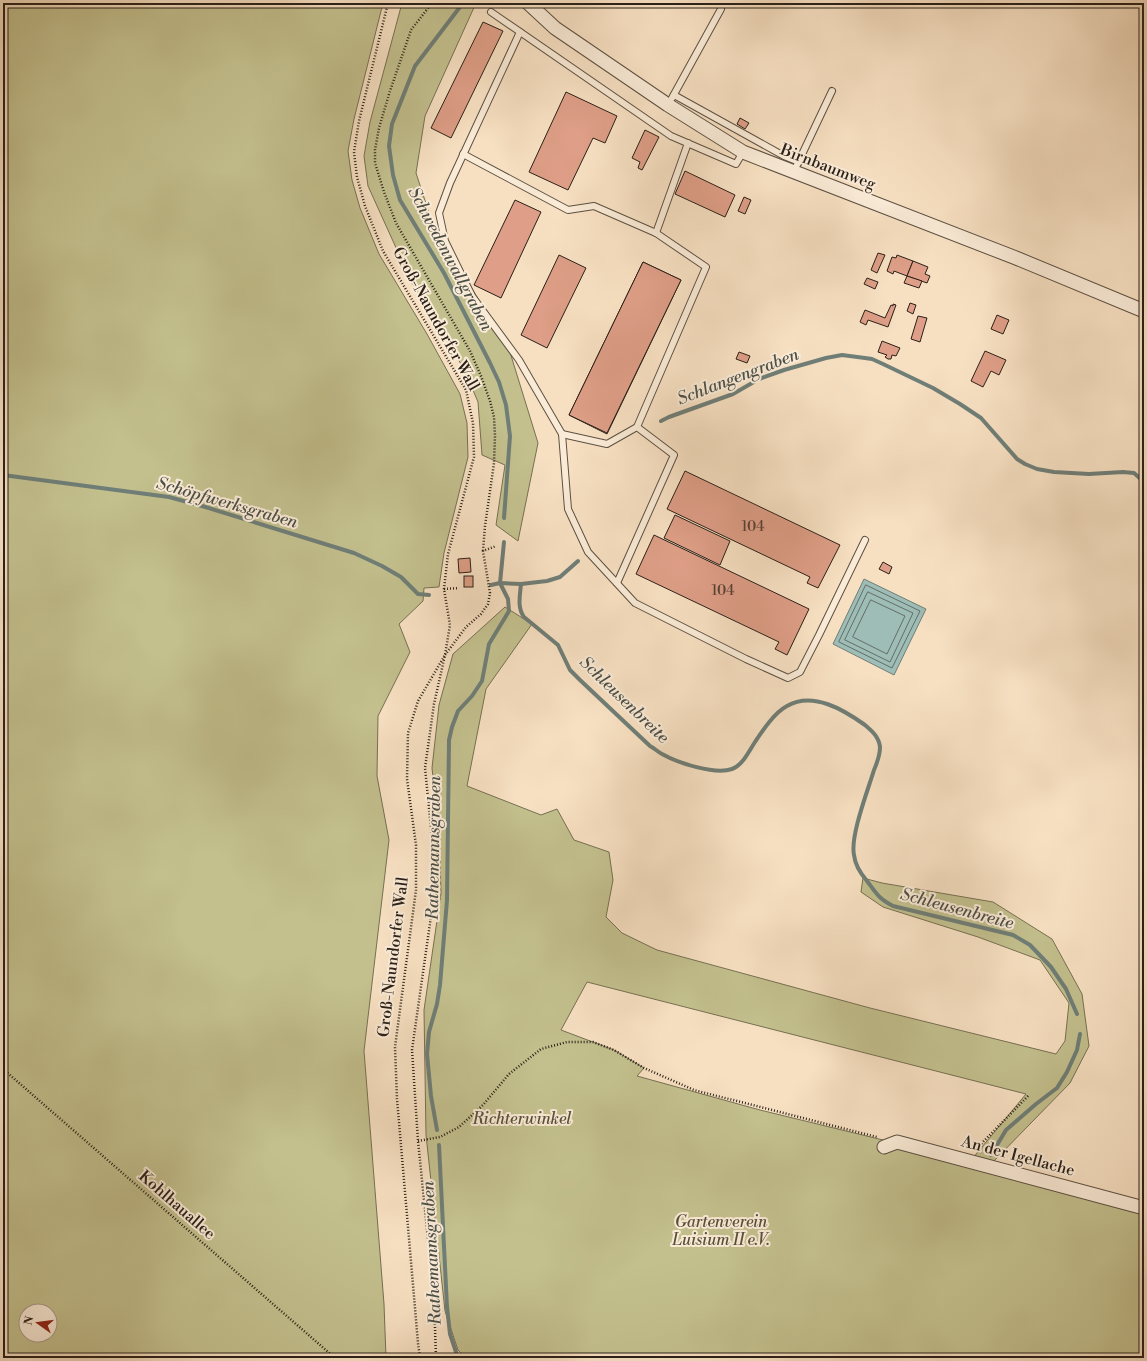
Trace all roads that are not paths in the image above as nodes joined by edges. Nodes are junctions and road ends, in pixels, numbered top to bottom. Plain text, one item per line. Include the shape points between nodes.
1 (528, 3) edge
2 (721, 9) dead end
3 (491, 12) dead end
4 (520, 32) junction
5 (832, 91) dead end
6 (671, 100) junction
7 (688, 143) junction
8 (743, 152) junction
9 (462, 154) junction
10 (796, 167) junction
11 (656, 233) junction
12 (1144, 311) edge
13 (637, 428) junction
14 (562, 434) junction
15 (865, 540) dead end
16 (617, 583) junction
17 (884, 1147) dead end
18 (1144, 1208) edge

1 - 6 street, Birnbaumweg via 555,28
2 - 6 lane
3 - 4 lane
4 - 7 lane via 671,136
4 - 9 lane
5 - 10 lane
6 - 8 street, Birnbaumweg
6 - 10 lane via 784,156
7 - 8 lane via 736,164
7 - 11 lane
8 - 10 street, Birnbaumweg
9 - 11 lane via 568,210 594,206
9 - 14 lane via 439,214 445,241 472,296 519,360
10 - 12 street, Birnbaumweg
11 - 13 lane via 706,267
13 - 14 lane via 607,444
13 - 16 lane via 674,455
14 - 16 lane via 568,509 588,552
15 - 16 lane via 800,672 788,678 635,603
17 - 18 street, An der Igellache via 897,1142

